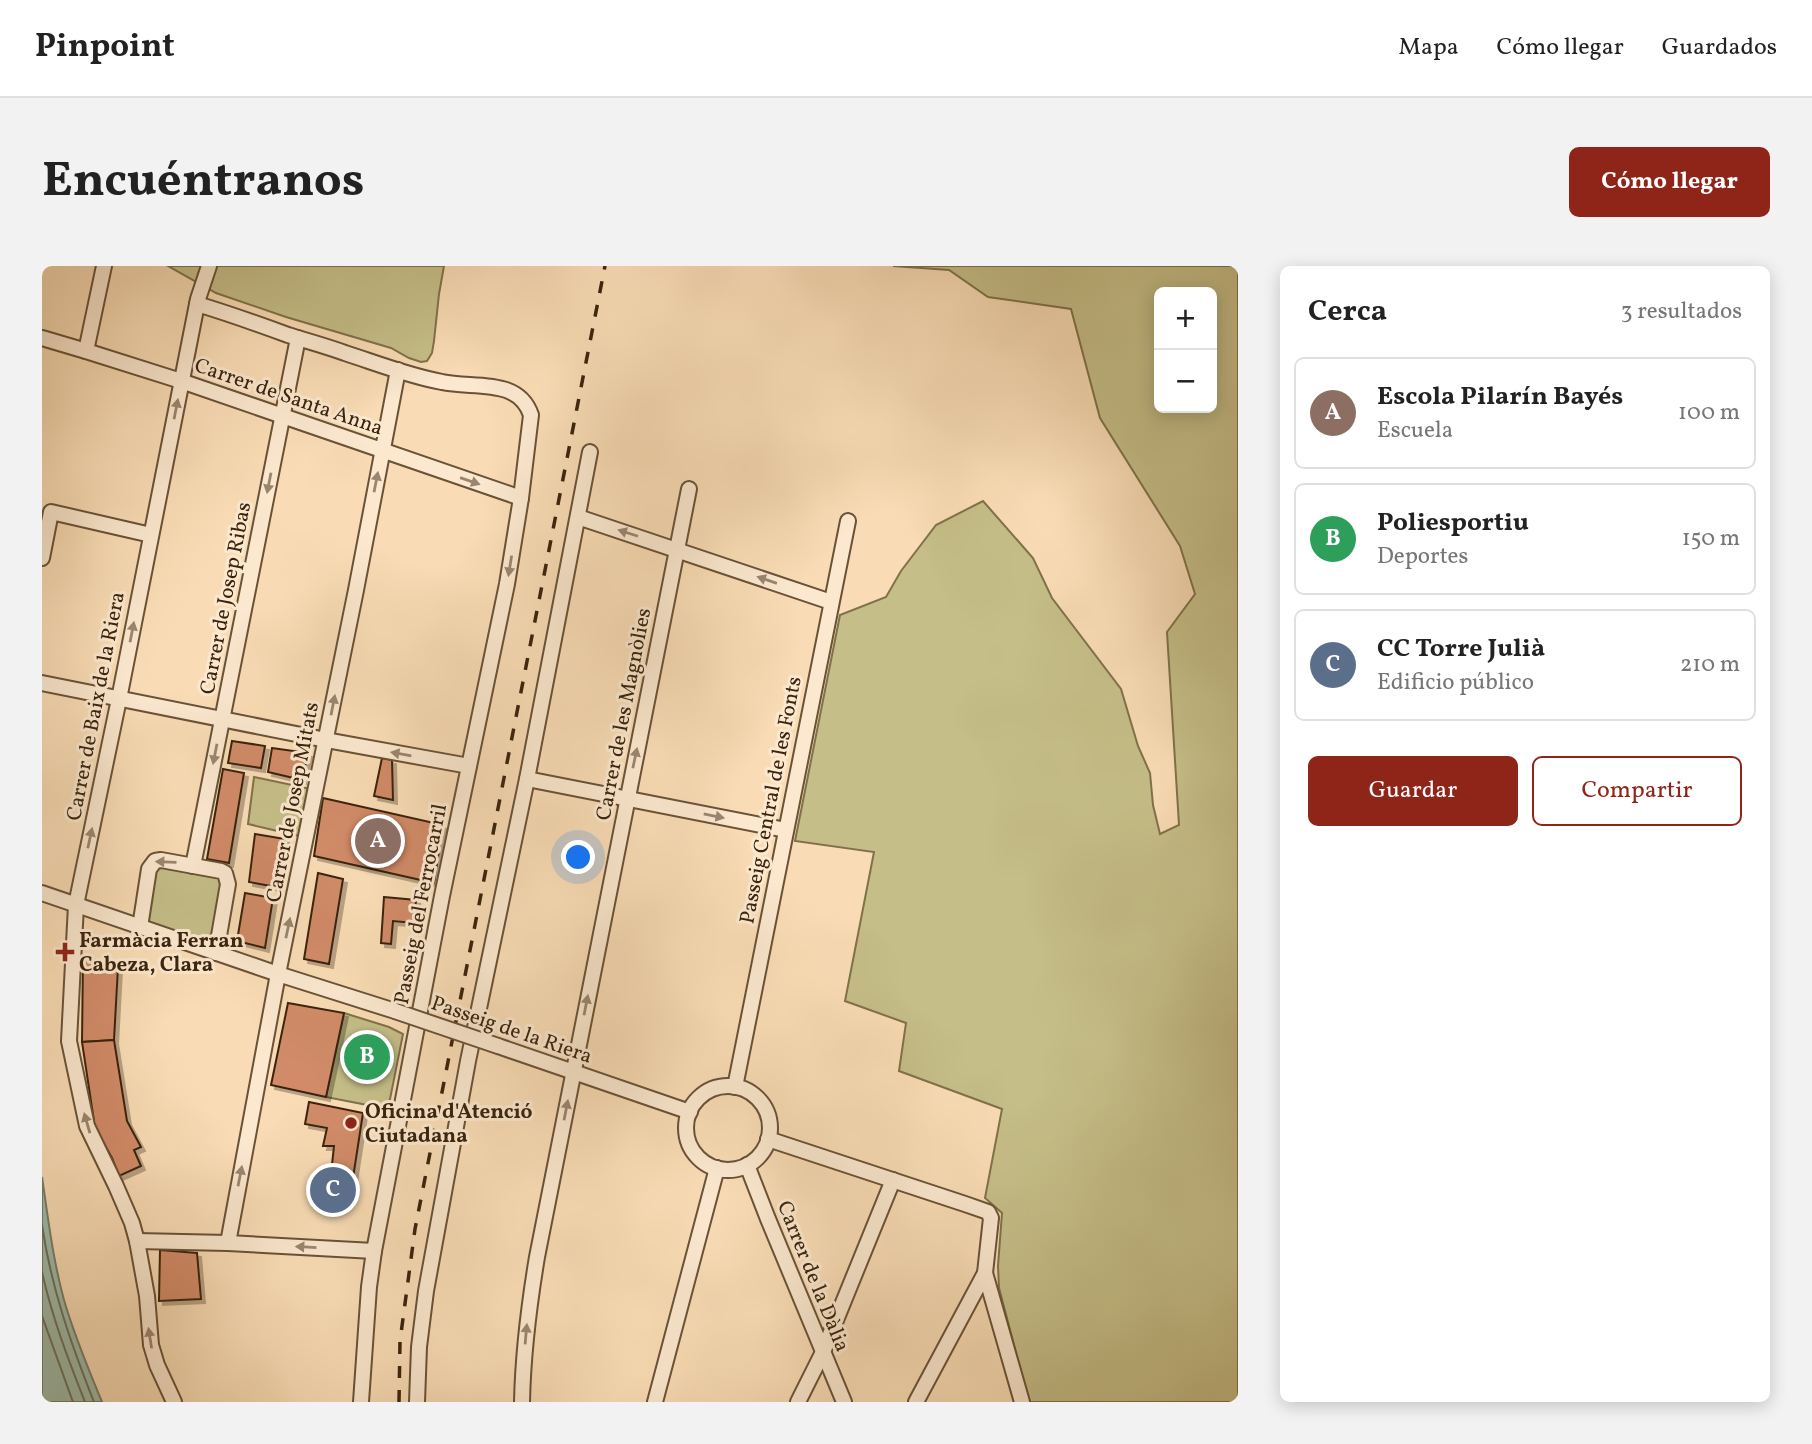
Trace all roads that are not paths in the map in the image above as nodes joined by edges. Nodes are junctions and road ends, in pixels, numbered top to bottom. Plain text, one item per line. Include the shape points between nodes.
1 (104, 266) edge
2 (209, 266) edge
3 (197, 301) junction
4 (42, 338) edge
5 (298, 338) junction
6 (86, 351) junction
7 (398, 370) junction
8 (181, 381) junction
9 (282, 416) junction
10 (382, 450) junction
11 (590, 452) dead end
12 (689, 489) dead end
13 (521, 498) junction
14 (578, 517) junction
15 (848, 521) dead end
16 (151, 535) junction
17 (678, 549) junction
18 (42, 558) edge
19 (831, 602) junction
20 (42, 683) edge
21 (119, 699) junction
22 (222, 720) junction
23 (326, 740) junction
24 (469, 766) junction
25 (527, 779) junction
26 (627, 798) junction
27 (786, 830) junction
28 (193, 866) junction
29 (42, 893) edge
30 (76, 905) junction
31 (140, 927) junction
32 (216, 953) junction
33 (278, 974) junction
34 (573, 1072) junction
35 (734, 1087) junction
36 (690, 1112) junction
37 (768, 1139) junction
38 (747, 1165) junction
39 (717, 1168) junction
40 (893, 1180) junction
41 (137, 1241) junction
42 (228, 1243) junction
43 (374, 1251) junction
44 (985, 1273) junction
45 (823, 1352) junction
46 (174, 1402) edge
47 (361, 1402) edge
48 (417, 1402) edge
49 (522, 1402) edge
50 (655, 1402) edge
51 (798, 1402) edge
52 (844, 1402) edge
53 (916, 1402) edge
54 (1022, 1402) edge

1 - 6 street
2 - 3 street, Carrer de Baix de la Riera
3 - 5 street
3 - 8 street, Carrer de Baix de la Riera
4 - 6 street, Carrer de Santa Anna
5 - 7 street
5 - 9 street, Carrer de Josep Ribas
6 - 8 street, Carrer de Santa Anna
7 - 10 street, Carrer de Josep Mitats
7 - 13 street, Passeig del Ferrocarril via 440,382 505,390 523,399 531,415
8 - 9 street, Carrer de Santa Anna
16 -> 8 street, Carrer de Baix de la Riera
9 - 10 street, Carrer de Santa Anna
9 -> 22 street, Carrer de Josep Ribas
10 -> 13 street, Carrer de Santa Anna
23 -> 10 street, Carrer de Josep Mitats
11 - 14 street
12 - 17 street, Carrer de les Magnòlies
13 -> 24 street, Passeig del Ferrocarril via 508,584
17 -> 14 street
14 - 25 street
15 - 19 street, Passeig Central de les Fonts
16 - 18 street via 51,512
21 -> 16 street, Carrer de Baix de la Riera
19 -> 17 street
26 -> 17 street, Carrer de les Magnòlies
19 - 27 street, Passeig Central de les Fonts
20 - 21 street
21 - 22 street
30 -> 21 street, Carrer de Baix de la Riera
22 - 23 street
22 -> 28 street, Carrer de Josep Ribas
24 -> 23 street
33 -> 23 street, Carrer de Josep Mitats
24 - 43 street, Passeig del Ferrocarril
25 - 26 street
25 - 48 street via 426,1291
26 -> 27 street
34 -> 26 street, Carrer de les Magnòlies
27 - 35 street, Passeig Central de les Fonts
28 -> 31 street via 161,860 151,864
28 - 32 street via 221,871 227,877
29 - 30 street, Passeig de la Riera
30 - 31 street, Passeig de la Riera
41 -> 30 street, Carrer de Baix de la Riera via 87,1126 70,1051
31 - 32 street, Passeig de la Riera
32 - 33 street, Passeig de la Riera
33 - 34 street, Passeig de la Riera, bridge
42 -> 33 street, Carrer de Josep Mitats
34 - 36 street, Passeig de la Riera
49 -> 34 street, Carrer de les Magnòlies via 529,1308
35 - 36 street via 712,1089
35 - 37 street via 750,1092 762,1103 770,1123
36 - 39 street via 686,1129 692,1149
37 - 38 street via 759,1157
37 - 40 street
38 - 39 street
38 - 45 street, Carrer de la Dàlia
39 - 50 street
40 - 44 street via 988,1212 991,1230
40 - 45 street
41 - 42 street
46 -> 41 street, Carrer de Baix de la Riera via 151,1345
43 -> 42 street
43 - 47 street, Passeig del Ferrocarril
44 - 53 street
44 - 54 street
45 - 51 street
45 - 52 street, Carrer de la Dàlia

